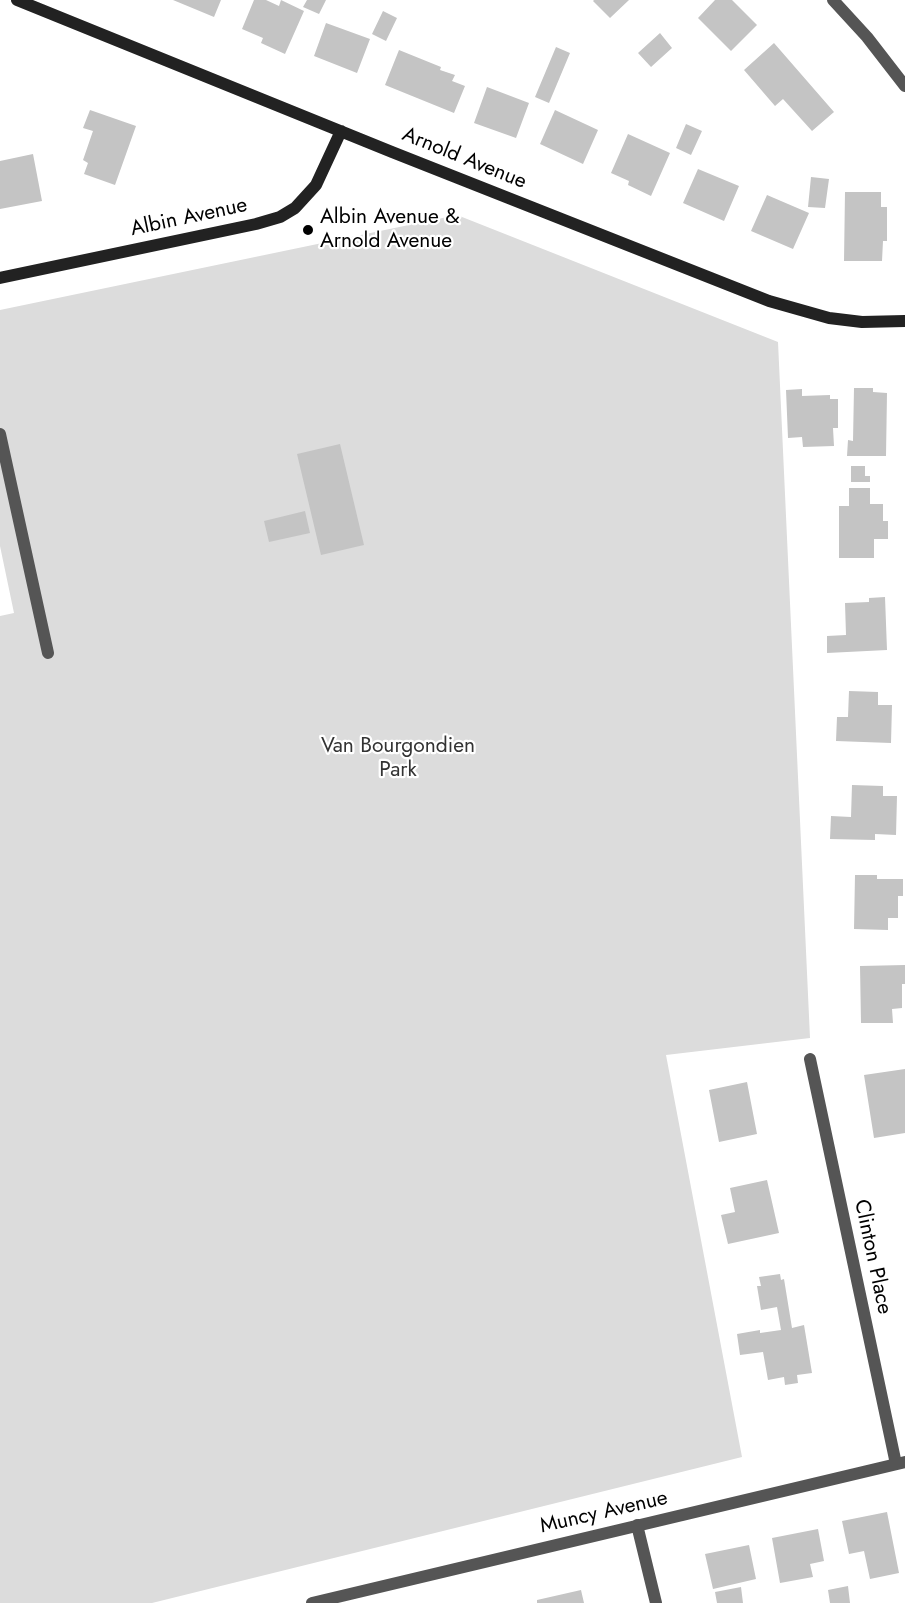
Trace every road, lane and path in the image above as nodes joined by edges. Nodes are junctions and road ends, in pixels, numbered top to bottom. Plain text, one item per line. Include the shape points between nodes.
1 (17, 0) edge
2 (833, 0) edge
3 (905, 86) edge
4 (341, 131) junction
5 (0, 278) edge
6 (905, 321) edge
7 (0, 434) edge
8 (48, 653) dead end
9 (810, 1059) dead end
10 (901, 1463) edge
11 (637, 1525) junction
12 (332, 1601) edge
13 (312, 1603) edge
14 (656, 1603) edge

1 - 4 street, Arnold Avenue
2 - 3 street
4 - 5 street, Albin Avenue via 316,185 295,208 280,217
4 - 6 street, Arnold Avenue via 770,301 829,318
7 - 8 street
9 - 10 street, Clinton Place
10 - 11 street, Muncy Avenue
11 - 12 street, Muncy Avenue
11 - 14 street
12 - 13 street, Muncy Avenue

